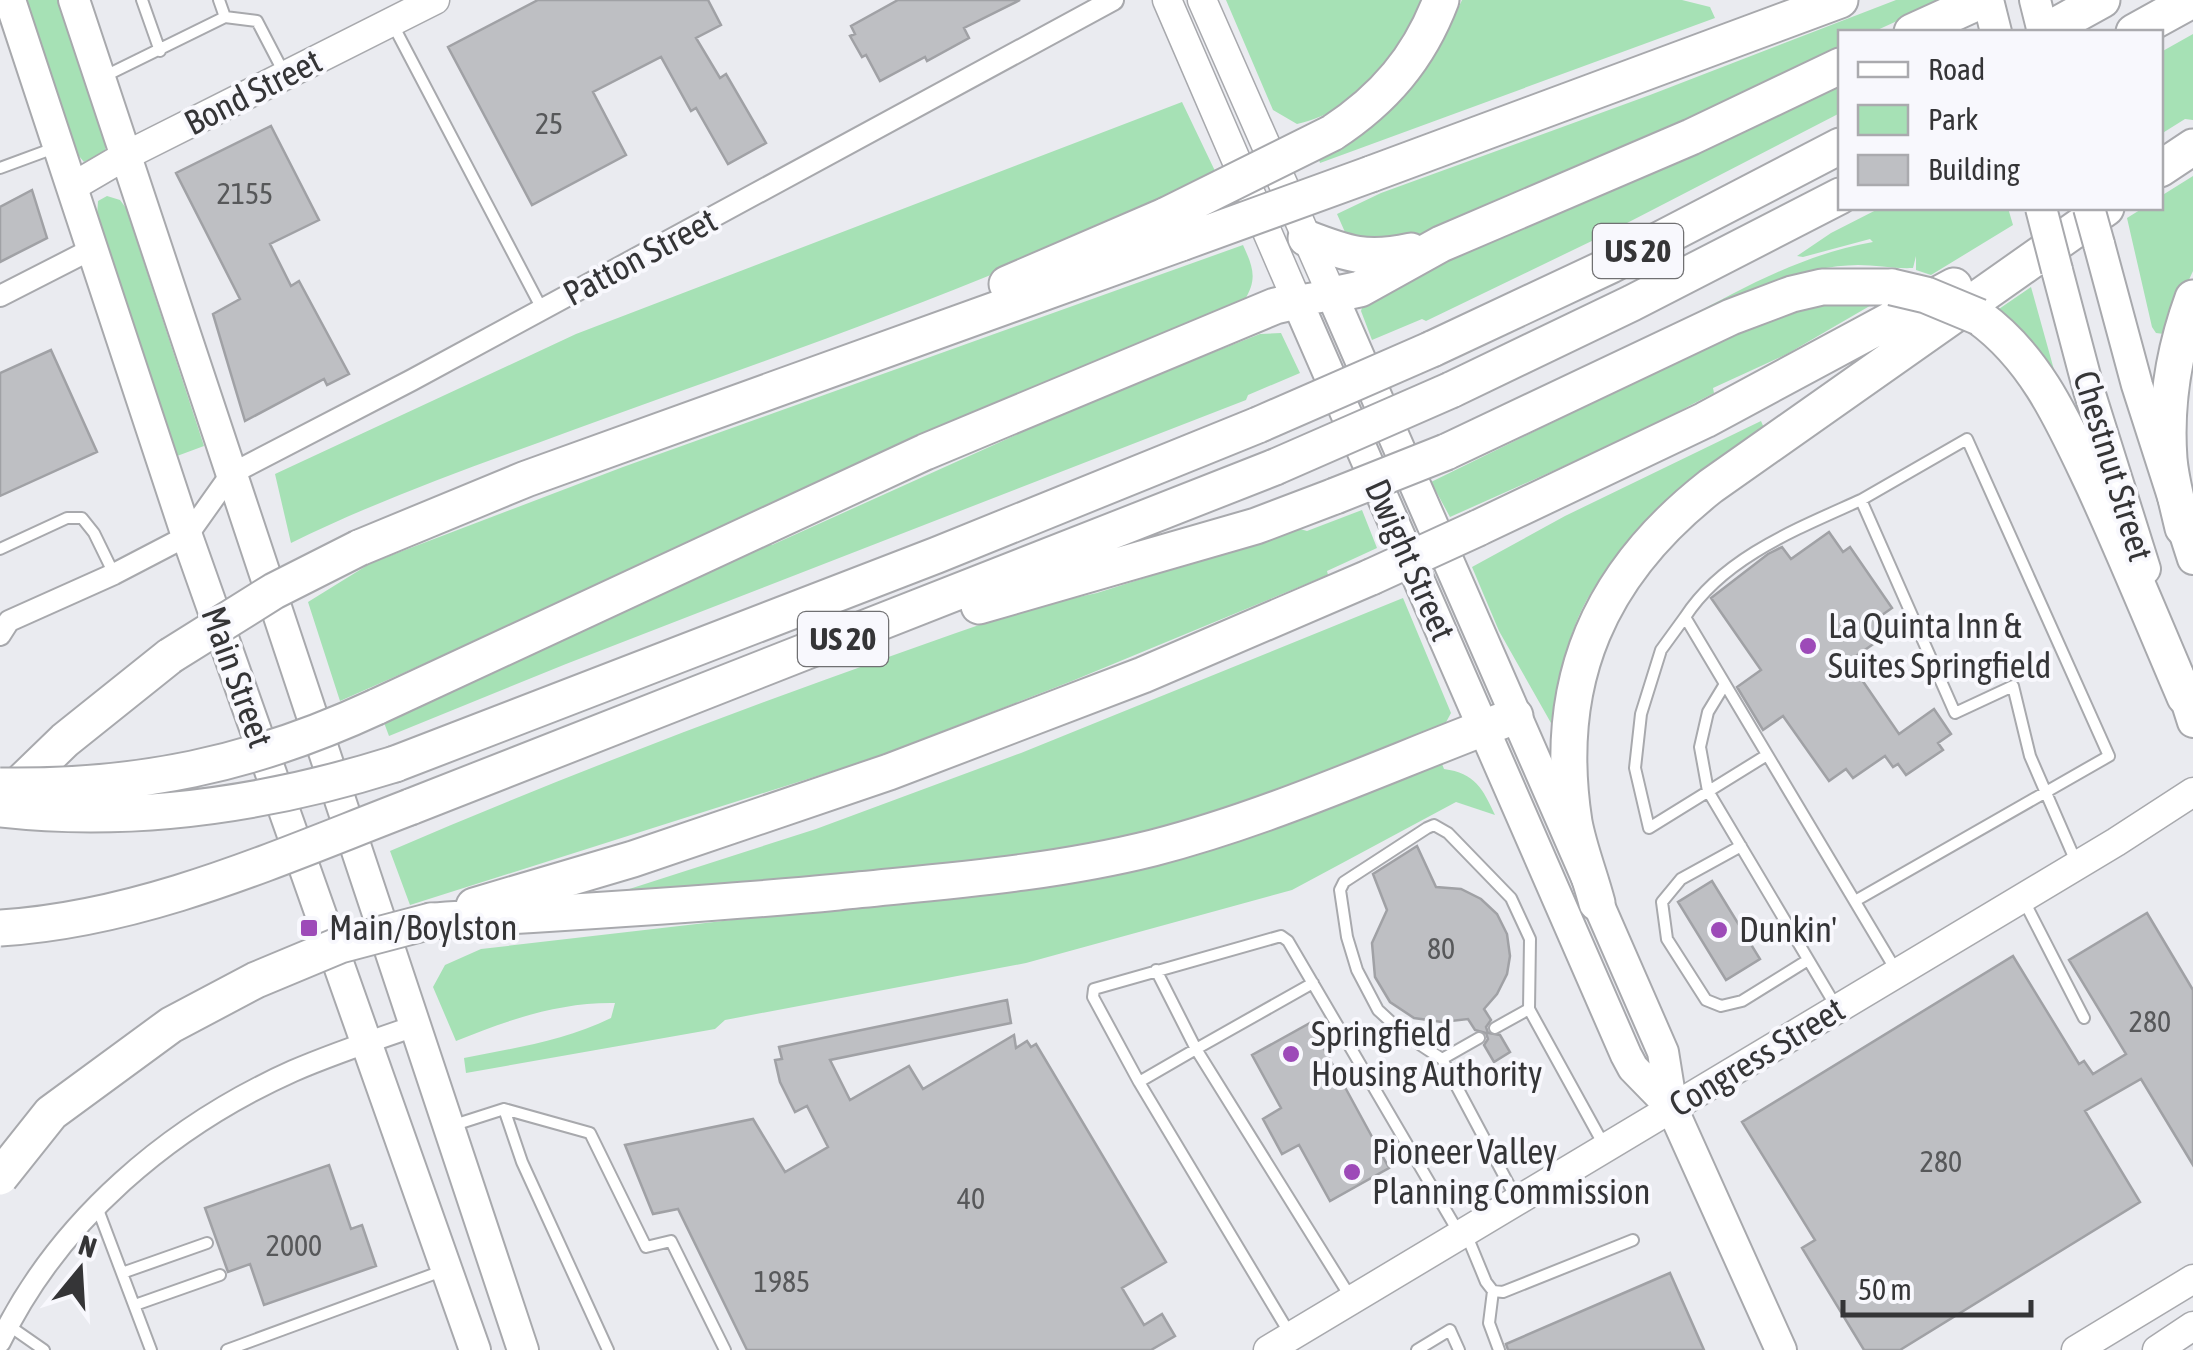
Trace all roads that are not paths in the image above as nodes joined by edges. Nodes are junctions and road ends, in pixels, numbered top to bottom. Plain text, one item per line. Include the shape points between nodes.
1 (10, 0) edge
2 (74, 0) edge
3 (142, 0) edge
4 (219, 0) edge
5 (435, 0) edge
6 (1113, 0) edge
7 (1167, 0) edge
8 (1202, 0) edge
9 (1441, 0) edge
10 (1840, 0) edge
11 (1985, 0) edge
12 (2035, 0) edge
13 (2102, 0) edge
14 (2192, 0) edge
15 (225, 17) junction
16 (392, 22) junction
17 (1917, 30) edge
18 (1995, 30) edge
19 (2043, 30) edge
20 (2048, 30) edge
21 (2138, 30) edge
22 (160, 50) junction
23 (1838, 67) edge
24 (286, 76) junction
25 (100, 79) junction
26 (58, 146) junction
27 (1838, 147) edge
28 (2193, 147) edge
29 (125, 156) junction
30 (0, 168) edge
31 (2163, 168) edge
32 (72, 187) junction
33 (1838, 197) edge
34 (2042, 210) edge
35 (2090, 210) edge
36 (2098, 210) edge
37 (2099, 210) edge
38 (1174, 229) junction
39 (1306, 238) junction
40 (1441, 244) junction
41 (92, 250) junction
42 (0, 296) edge
43 (1314, 298) junction
44 (2193, 298) edge
45 (542, 310) junction
46 (231, 474) junction
47 (1861, 500) junction
48 (187, 536) junction
49 (2188, 544) edge
50 (0, 549) edge
51 (114, 574) junction
52 (1685, 617) junction
53 (3, 627) edge
54 (870, 628) junction
55 (1725, 684) junction
56 (2189, 710) edge
57 (1499, 722) junction
58 (1767, 755) junction
59 (0, 786) edge
60 (1708, 792) junction
61 (2193, 792) edge
62 (2044, 794) junction
63 (0, 806) edge
64 (1740, 846) junction
65 (2077, 865) junction
66 (2022, 898) junction
67 (1854, 901) junction
68 (1597, 903) junction
69 (430, 921) junction
70 (0, 928) edge
71 (1808, 960) junction
72 (1156, 970) junction
73 (1898, 973) junction
74 (1313, 984) junction
75 (1529, 1009) junction
76 (1837, 1009) junction
77 (2084, 1018) dead end
78 (415, 1026) junction
79 (1496, 1028) dead end
80 (1480, 1038) dead end
81 (366, 1043) junction
82 (1196, 1049) junction
83 (1442, 1059) junction
84 (1138, 1082) junction
85 (1672, 1108) junction
86 (504, 1109) junction
87 (448, 1127) junction
88 (1605, 1148) junction
89 (0, 1176) edge
90 (1518, 1200) junction
91 (96, 1206) junction
92 (1462, 1232) junction
93 (1633, 1240) dead end
94 (208, 1243) dead end
95 (446, 1270) junction
96 (122, 1274) junction
97 (220, 1274) dead end
98 (2191, 1280) edge
99 (1493, 1291) junction
100 (1351, 1298) junction
101 (135, 1305) junction
102 (2193, 1326) edge
103 (4, 1334) edge
104 (1280, 1343) edge
105 (44, 1350) edge
106 (152, 1350) edge
107 (227, 1350) edge
108 (475, 1350) edge
109 (523, 1350) edge
110 (608, 1350) edge
111 (725, 1350) edge
112 (1418, 1350) edge
113 (1459, 1350) edge
114 (1499, 1350) edge
115 (1781, 1350) edge
116 (2076, 1350) edge
117 (2158, 1350) edge

1 - 26 main road, Main Street
2 - 25 main road, Main Street
3 - 22 lane
4 - 15 lane
5 - 16 main road, Bond Street
6 - 45 street, Patton Street
7 - 43 main road, Dwight Street
8 - 39 main road, Dwight Street
9 - 38 highway, bridge via 1419,50 1378,98
10 - 38 highway, bridge via 1371,174
11 - 17 highway
11 - 18 main road
12 - 19 main road
13 - 20 highway
14 - 21 highway
15 - 22 lane
15 - 24 lane via 258,21
16 - 24 main road, Bond Street
16 - 45 lane
22 - 25 lane
23 - 40 highway
24 - 29 main road, Bond Street
25 - 29 main road, Main Street
26 - 30 lane
26 - 32 main road, Main Street
27 - 63 highway, US 20, bridge via 1611,265 1258,426 395,764 282,794 198,807 99,814
28 - 31 highway
29 - 32 main road, Bond Street
29 - 46 main road, Main Street
32 - 41 main road, Main Street
33 - 54 highway, US 20, bridge via 1632,303 1276,468
34 - 56 main road, Chestnut Street, bridge via 2089,390
35 - 49 main road, Chestnut Street, bridge
36 - 69 highway, bridge via 1734,406 1372,578 889,772
37 - 68 highway via 1712,486 1630,564 1590,638 1570,734 1575,826
38 - 63 highway, bridge via 814,376 359,548 170,656 65,740
39 - 40 highway via 1370,258
39 - 43 main road, Dwight Street
40 - 43 highway via 1360,288
41 - 42 street
41 - 48 main road, Main Street
43 - 57 main road, Dwight Street
43 - 59 highway, bridge via 1276,306 925,452 276,748 114,783
44 - 49 highway via 2169,401 2169,461
45 - 46 street, Patton Street
46 - 48 street, Patton Street
46 - 78 main road, Main Street
47 - 52 lane via 1776,538 1701,592
47 - 62 lane via 1956,713 2013,686
47 - 62 lane via 1966,439 2109,756
48 - 51 street
48 - 81 main road, Main Street
50 - 51 lane via 67,518 82,518
51 - 53 street
52 - 55 lane
52 - 60 lane via 1661,650 1641,714 1636,768 1649,828
54 - 56 highway, bridge via 1024,595 1256,526 1446,452 1792,294 1822,286 1892,287 1979,317 2051,396
54 - 70 highway, US 20, bridge via 184,892
55 - 58 lane
55 - 60 lane via 1708,712 1700,747
57 - 68 main road, Dwight Street
57 - 69 highway via 1226,826 1068,866 785,898
57 - 85 main road, Dwight Street via 1632,1068
58 - 60 lane
58 - 67 lane
60 - 64 lane
61 - 65 main road, Congress Street
62 - 65 lane
62 - 67 lane
64 - 71 lane
64 - 71 lane via 1681,879 1662,902 1667,939 1706,1000 1721,1006 1742,1001
65 - 66 main road, Congress Street
66 - 73 main road, Congress Street
66 - 77 lane
67 - 73 lane
68 - 85 main road, Dwight Street via 1662,1052
69 - 89 highway, bridge via 340,945 171,1025 51,1113
71 - 76 lane
72 - 74 lane via 1282,936
72 - 82 lane
72 - 84 lane via 1094,988
73 - 76 main road, Congress Street
74 - 82 lane
74 - 92 lane
75 - 79 lane
75 - 83 lane via 1530,940 1511,898 1448,833 1427,828 1349,876 1340,890 1357,970 1378,1010
75 - 88 lane
76 - 85 main road, Congress Street
78 - 81 street
78 - 87 main road, Main Street
80 - 83 lane
81 - 91 street via 224,1107
81 - 95 main road, Main Street
82 - 84 lane
82 - 100 lane
83 - 90 lane
84 - 104 lane
85 - 88 main road, Congress Street
85 - 115 main road, Dwight Street
86 - 87 lane
86 - 110 lane
86 - 111 lane via 590,1133 646,1247 671,1241
87 - 109 main road, Main Street
88 - 90 main road, Congress Street
90 - 92 main road, Congress Street
91 - 96 lane
91 - 103 street
92 - 99 lane
92 - 100 main road, Congress Street
93 - 99 lane
94 - 96 lane
95 - 107 lane
95 - 108 main road, Main Street
96 - 101 lane
97 - 101 lane
98 - 116 main road
99 - 114 lane via 1489,1323
100 - 104 main road, Congress Street
101 - 106 lane
102 - 117 main road
103 - 105 lane
112 - 113 lane via 1450,1330

